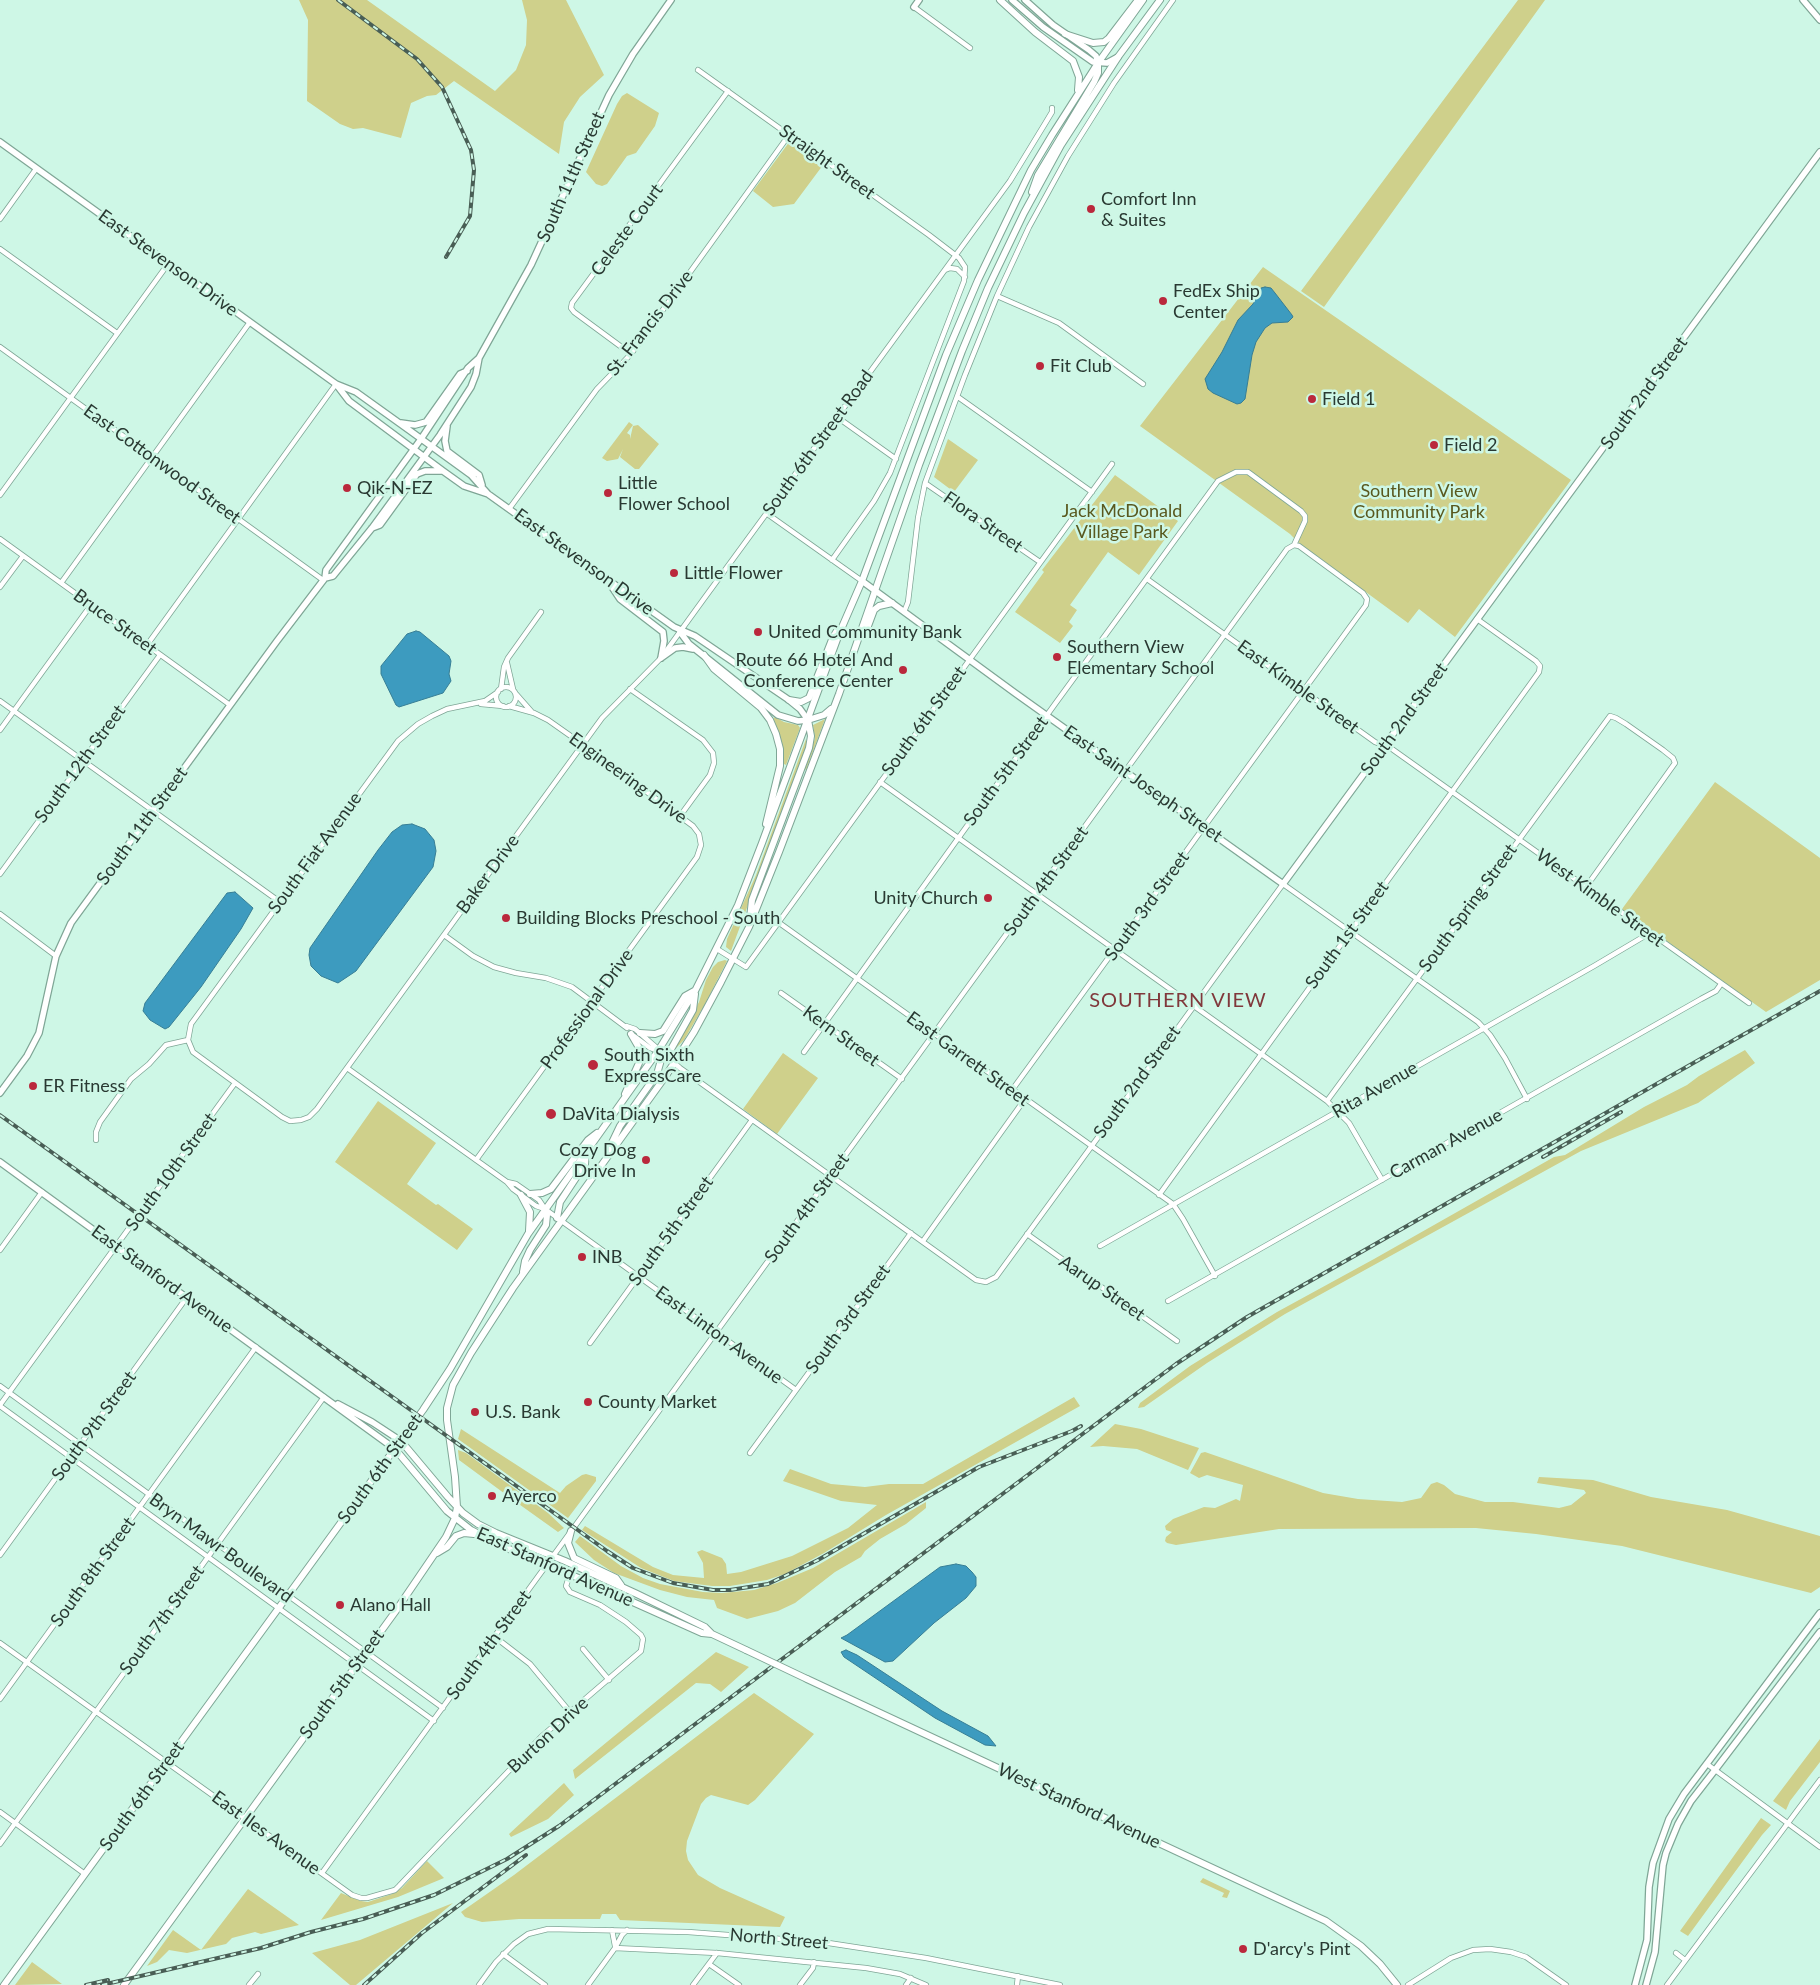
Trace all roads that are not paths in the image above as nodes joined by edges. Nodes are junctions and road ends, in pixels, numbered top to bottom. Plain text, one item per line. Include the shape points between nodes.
1 (671, 0) edge
2 (919, 0) edge
3 (1000, 0) edge
4 (1012, 0) edge
5 (1024, 0) edge
6 (1138, 0) edge
7 (1143, 0) edge
8 (1160, 0) edge
9 (1173, 0) edge
10 (1803, 0) edge
11 (914, 7) joint
12 (1820, 20) edge
13 (1065, 34) junction
14 (970, 48) dead end
15 (1118, 57) junction
16 (1098, 63) junction
17 (698, 70) dead end
18 (728, 91) junction
19 (1075, 98) junction
20 (1052, 108) dead end
21 (789, 135) junction
22 (0, 142) edge
23 (1820, 152) edge
24 (36, 169) junction
25 (1026, 209) junction
26 (0, 219) edge
27 (0, 250) edge
28 (955, 255) junction
29 (168, 264) junction
30 (944, 270) junction
31 (965, 277) junction
32 (998, 296) junction
33 (250, 322) junction
34 (117, 333) junction
35 (0, 347) edge
36 (631, 354) junction
37 (479, 358) junction
38 (467, 371) junction
39 (336, 384) junction
40 (1143, 384) dead end
41 (958, 397) junction
42 (71, 398) junction
43 (837, 417) junction
44 (398, 422) junction
45 (447, 425) junction
46 (421, 439) junction
47 (431, 446) junction
48 (414, 449) junction
49 (152, 457) junction
50 (424, 457) junction
51 (896, 459) junction
52 (1112, 464) dead end
53 (443, 471) junction
54 (925, 483) junction
55 (482, 487) junction
56 (1092, 492) junction
57 (488, 494) junction
58 (0, 495) edge
59 (509, 509) junction
60 (766, 513) junction
61 (239, 519) junction
62 (372, 528) junction
63 (0, 539) edge
64 (1294, 545) junction
65 (23, 556) junction
66 (832, 560) junction
67 (1040, 562) junction
68 (324, 579) junction
69 (607, 579) junction
70 (1146, 579) junction
71 (862, 582) junction
72 (61, 583) junction
73 (0, 587) edge
74 (874, 590) junction
75 (892, 604) junction
76 (91, 605) junction
77 (541, 612) dead end
78 (904, 612) junction
79 (847, 615) junction
80 (1477, 619) junction
81 (680, 631) junction
82 (1225, 635) junction
83 (147, 645) junction
84 (701, 653) junction
85 (160, 655) junction
86 (661, 658) junction
87 (969, 660) junction
88 (506, 662) junction
89 (845, 675) junction
90 (630, 689) junction
91 (500, 691) junction
92 (1303, 691) junction
93 (515, 692) junction
94 (789, 700) junction
95 (0, 702) edge
96 (477, 704) junction
97 (230, 705) junction
98 (503, 706) junction
99 (509, 706) junction
100 (834, 706) junction
101 (14, 712) junction
102 (534, 713) junction
103 (1047, 715) junction
104 (808, 720) junction
105 (0, 730) edge
106 (582, 744) junction
107 (1384, 746) junction
108 (83, 761) junction
109 (1126, 772) junction
110 (880, 782) junction
111 (1452, 792) junction
112 (153, 810) junction
113 (680, 816) junction
114 (1204, 827) junction
115 (958, 838) junction
116 (1519, 839) junction
117 (762, 843) junction
118 (697, 857) joint
119 (0, 874) edge
120 (1283, 884) junction
121 (1586, 887) junction
122 (1036, 894) junction
123 (280, 902) junction
124 (0, 914) edge
125 (778, 922) junction
126 (749, 927) junction
127 (1350, 931) junction
128 (1647, 931) junction
129 (444, 935) junction
130 (717, 949) junction
131 (1114, 950) junction
132 (56, 956) junction
133 (733, 958) junction
134 (856, 978) junction
135 (1416, 979) junction
136 (1721, 984) junction
137 (696, 989) junction
138 (781, 993) dead end
139 (592, 1001) junction
140 (1749, 1004) dead end
141 (1193, 1006) junction
142 (823, 1023) junction
143 (626, 1026) junction
144 (1484, 1028) junction
145 (640, 1033) junction
146 (631, 1034) junction
147 (934, 1034) junction
148 (188, 1040) junction
149 (658, 1051) junction
150 (804, 1052) dead end
151 (1260, 1054) junction
152 (674, 1063) junction
153 (347, 1068) junction
154 (902, 1079) junction
155 (235, 1083) junction
156 (1012, 1090) junction
157 (0, 1093) edge
158 (1025, 1099) junction
159 (1527, 1099) junction
160 (1327, 1101) junction
161 (621, 1104) junction
162 (1339, 1111) junction
163 (752, 1120) junction
164 (602, 1129) junction
165 (96, 1140) dead end
166 (1090, 1146) junction
167 (586, 1151) junction
168 (476, 1160) junction
169 (0, 1162) edge
170 (602, 1166) junction
171 (831, 1176) junction
172 (1382, 1180) junction
173 (507, 1182) junction
174 (42, 1192) junction
175 (530, 1194) junction
176 (521, 1195) junction
177 (1159, 1195) junction
178 (1173, 1204) junction
179 (545, 1209) junction
180 (559, 1219) junction
181 (911, 1232) junction
182 (528, 1234) junction
183 (1027, 1234) junction
184 (923, 1241) junction
185 (117, 1246) junction
186 (1100, 1246) dead end
187 (0, 1250) edge
188 (522, 1276) junction
189 (638, 1276) junction
190 (1215, 1276) junction
191 (188, 1297) junction
192 (1168, 1301) dead end
193 (716, 1333) junction
194 (1177, 1341) dead end
195 (590, 1343) dead end
196 (256, 1347) junction
197 (0, 1386) edge
198 (796, 1390) junction
199 (9, 1393) junction
200 (324, 1397) junction
201 (0, 1406) edge
202 (400, 1441) junction
203 (80, 1445) junction
204 (395, 1449) junction
205 (750, 1453) dead end
206 (71, 1457) junction
207 (148, 1495) junction
208 (139, 1507) junction
209 (457, 1507) junction
210 (455, 1518) junction
211 (572, 1531) junction
212 (478, 1534) junction
213 (217, 1545) junction
214 (0, 1555) edge
215 (434, 1555) junction
216 (552, 1556) junction
217 (208, 1557) junction
218 (546, 1565) junction
219 (570, 1574) junction
220 (622, 1586) junction
221 (287, 1595) junction
222 (278, 1608) junction
223 (1820, 1613) edge
224 (1820, 1632) edge
225 (712, 1634) junction
226 (495, 1637) junction
227 (0, 1643) edge
228 (583, 1649) dead end
229 (746, 1650) joint
230 (366, 1652) junction
231 (27, 1662) junction
232 (356, 1665) junction
233 (609, 1680) junction
234 (0, 1699) edge
235 (443, 1708) junction
236 (570, 1711) junction
237 (96, 1712) junction
238 (434, 1721) junction
239 (166, 1762) junction
240 (1707, 1764) junction
241 (1715, 1770) junction
242 (1820, 1780) edge
243 (0, 1812) edge
244 (245, 1818) junction
245 (15, 1823) junction
246 (1787, 1823) junction
247 (0, 1844) edge
248 (1820, 1847) edge
249 (322, 1873) junction
250 (85, 1874) junction
251 (367, 1898) joint
252 (612, 1930) junction
253 (627, 1930) junction
254 (615, 1948) junction
255 (717, 1953) junction
256 (1676, 1953) dead end
257 (503, 1954) junction
258 (1685, 1960) junction
259 (814, 1962) junction
260 (709, 1964) junction
261 (258, 1974) dead end
262 (1018, 1976) junction
263 (911, 1978) junction
264 (4, 1985) edge
265 (124, 1985) edge
266 (249, 1985) edge
267 (479, 1985) edge
268 (546, 1985) edge
269 (588, 1985) edge
270 (693, 1985) edge
271 (739, 1985) edge
272 (800, 1985) edge
273 (906, 1985) edge
274 (926, 1985) edge
275 (1017, 1985) edge
276 (1060, 1985) edge
277 (1397, 1985) edge
278 (1408, 1985) edge
279 (1566, 1985) edge
280 (1635, 1985) edge
281 (1646, 1985) edge
282 (1667, 1985) edge

1 - 37 street, South 11th Street via 609,95 530,265
2 - 11 street
3 - 19 main road via 1073,62 1080,82
4 - 16 street via 1058,39
5 - 13 street
6 - 13 main road via 1104,42 1093,44
7 - 16 main road
8 - 15 main road
9 - 32 street via 1073,148 1029,227
10 - 12 street
11 - 14 street
13 - 16 street via 1096,56
15 - 16 street via 1107,63
15 - 25 main road via 1066,138
16 - 19 main road
16 - 25 main road via 1094,82 1038,175
17 - 18 street, Straight Street
18 - 21 street, Straight Street
18 - 36 street, Celeste Court via 572,303 574,312
19 - 71 main road via 1031,170 974,287
20 - 28 street, South 6th Street Road via 1024,159
21 - 28 street, Straight Street
21 - 36 street, St. Francis Drive
22 - 24 street, East Stevenson Drive
23 - 80 street, South 2nd Street
24 - 26 street
24 - 29 street, East Stevenson Drive
25 - 74 main road via 962,351
27 - 34 street
28 - 30 street, South 6th Street Road
28 - 31 street via 963,264
29 - 33 street, East Stevenson Drive
29 - 34 street
30 - 31 street via 954,268
30 - 43 street, South 6th Street Road
31 - 51 street
32 - 40 street via 1059,323
32 - 41 street
33 - 39 street, East Stevenson Drive
33 - 49 street
34 - 42 street
35 - 42 street, East Cottonwood Street
36 - 59 street, St. Francis Drive via 597,389
37 - 38 street, South 11th Street
37 - 45 street, South 11th Street via 470,387
38 - 44 street via 460,374 426,422 415,426
38 - 46 street, South 11th Street
39 - 44 street, East Stevenson Drive via 356,392
39 - 48 street, East Stevenson Drive via 349,401
39 - 61 street
41 - 54 street
41 - 56 street
42 - 49 street, East Cottonwood Street
42 - 58 street
43 - 51 street
43 - 60 street, South 6th Street Road
44 - 46 street, East Stevenson Drive
45 - 47 street, South 11th Street
45 - 55 street via 447,451 479,475
46 - 47 street, East Stevenson Drive
46 - 48 street, South 11th Street
47 - 50 street, South 11th Street
47 - 55 street, East Stevenson Drive
48 - 50 street, East Stevenson Drive
48 - 68 street, South 11th Street via 326,570
49 - 61 street, East Cottonwood Street
49 - 72 street
50 - 53 street, East Stevenson Drive
50 - 62 street, South 11th Street
51 - 66 street via 881,490
52 - 56 street, South 6th Street
53 - 57 street, East Stevenson Drive via 464,486
53 - 62 street via 417,474 380,525
54 - 67 street, Flora Street
54 - 78 street
55 - 57 street, East Stevenson Drive
56 - 67 street, South 6th Street
57 - 59 street, East Stevenson Drive
59 - 69 street, East Stevenson Drive
60 - 66 street, East Saint Joseph Street
60 - 81 street, South 6th Street Road
61 - 68 street, East Cottonwood Street
61 - 83 street
62 - 68 street, South 11th Street via 333,576
63 - 65 street, Bruce Street
64 - 70 street, South 5th Street via 1304,525 1303,514 1248,472 1236,472 1218,482
64 - 82 street, South 4th Street via 1287,549
64 - 92 street, South 3rd Street via 1363,593 1366,599 1366,605
65 - 72 street, Bruce Street
65 - 73 street
66 - 71 street, East Saint Joseph Street
67 - 87 street, South 6th Street
68 - 97 street, South 11th Street
69 - 81 street, East Stevenson Drive
69 - 86 street via 620,599 662,632
70 - 82 street, East Kimble Street
70 - 103 street, South 5th Street
71 - 74 street, East Saint Joseph Street
71 - 79 main road
72 - 76 street, Bruce Street
74 - 75 street, East Saint Joseph Street
74 - 89 main road
75 - 78 street, East Saint Joseph Street
75 - 89 main road via 877,607 872,613 853,666
76 - 83 street, Bruce Street
76 - 101 street
77 - 88 street
78 - 87 street, East Saint Joseph Street
79 - 94 main road via 833,637 809,698 801,702
79 - 104 main road
80 - 107 street, South 2nd Street
80 - 111 street, South 1st Street via 1536,661 1540,668
81 - 84 street, East Stevenson Drive
81 - 86 street, Baker Drive
81 - 94 street, East Stevenson Drive via 695,636
82 - 92 street, East Kimble Street
82 - 109 street, South 4th Street
83 - 85 street, Bruce Street
84 - 86 street via 677,647
84 - 104 street, East Stevenson Drive via 778,715 798,721
84 - 117 main road via 714,669 761,708 776,734 780,766
85 - 97 street, Bruce Street
85 - 108 street, South 12th Street
86 - 90 street, Baker Drive
87 - 103 street, East Saint Joseph Street
87 - 110 street, South 6th Street
88 - 91 street
88 - 93 street
89 - 100 main road
90 - 106 street, Baker Drive
90 - 113 street via 703,740 713,753 710,775
91 - 93 street via 509,687
91 - 96 street, South Fiat Avenue
91 - 98 street via 497,698
92 - 107 street, East Kimble Street
92 - 114 street, South 3rd Street
93 - 99 street via 516,700
93 - 102 street
94 - 104 street, East Stevenson Drive
95 - 101 street
96 - 98 street, South Fiat Avenue
96 - 123 street, South Fiat Avenue via 432,716 398,740
97 - 112 street, South 11th Street
98 - 99 street
99 - 102 street
100 - 104 main road via 824,715
100 - 126 main road
101 - 105 street
101 - 108 street
102 - 106 street, Engineering Drive
103 - 109 street, East Saint Joseph Street
103 - 115 street, South 5th Street
104 - 117 main road
104 - 126 main road via 809,748 752,900
106 - 113 street, Engineering Drive
106 - 129 street, Baker Drive
107 - 111 street, East Kimble Street
107 - 120 street, South 2nd Street
108 - 112 street
108 - 119 street, South 12th Street
109 - 114 street, East Saint Joseph Street
109 - 122 street, South 4th Street
110 - 115 street
110 - 125 street, South 6th Street
111 - 116 street, West Kimble Street
111 - 127 street, South 1st Street
112 - 123 street
112 - 132 street, South 11th Street via 71,923
113 - 118 street, Engineering Drive via 699,834 701,845
114 - 120 street, East Saint Joseph Street
114 - 131 street, South 3rd Street
115 - 122 street
115 - 134 street, South 5th Street
116 - 121 street, West Kimble Street
116 - 121 street, South Spring Street via 1610,716 1663,750 1675,763
116 - 135 street, South Spring Street
117 - 130 main road
118 - 139 street, Professional Drive
120 - 127 street, East Saint Joseph Street
120 - 141 street, South 2nd Street
121 - 128 street, West Kimble Street
122 - 131 street
122 - 147 street, South 4th Street
123 - 148 street, South Fiat Avenue via 190,1024
124 - 132 street
125 - 133 street, South 6th Street via 746,967
125 - 134 street, East Garrett Street
126 - 133 main road
127 - 135 street, East Saint Joseph Street
127 - 151 street, South 1st Street
128 - 136 street, West Kimble Street
128 - 144 street, Rita Avenue via 1642,938
129 - 139 street via 488,964 556,980
129 - 153 street, Baker Drive
130 - 133 street, South 6th Street
130 - 137 main road, South 6th Street
131 - 141 street
131 - 156 street, South 3rd Street
132 - 157 street, South 11th Street via 39,1033
133 - 152 main road
134 - 142 street, South 5th Street
134 - 147 street, East Garrett Street
135 - 144 street, East Saint Joseph Street
135 - 160 street, South Spring Street
136 - 140 street, West Kimble Street
136 - 159 street, Carman Avenue via 1716,991
137 - 145 main road via 685,996 663,1030 655,1034
137 - 149 main road, South 6th Street
137 - 152 main road via 693,1010 670,1051
138 - 142 street, Kern Street
139 - 143 street
139 - 168 street, Professional Drive
141 - 151 street
141 - 166 street, South 2nd Street
142 - 150 street, South 5th Street
142 - 154 street, Kern Street
143 - 145 street
143 - 146 street
144 - 159 street
144 - 162 street, Rita Avenue
145 - 149 street
146 - 149 street
146 - 161 main road via 641,1057
147 - 154 street, South 4th Street
147 - 156 street, East Garrett Street
148 - 155 street via 196,1054
148 - 165 street via 166,1045 132,1079 100,1122
149 - 152 street
149 - 161 main road, South 6th Street
149 - 170 main road via 661,1060 657,1074 620,1126
151 - 160 street
151 - 177 street, South 1st Street
152 - 163 street
152 - 170 main road
153 - 155 street, Baker Drive via 315,1112 301,1120 290,1121 282,1117
153 - 168 street, East Linton Avenue
154 - 171 street, South 4th Street
155 - 185 street, South 10th Street
156 - 158 street, East Garrett Street
158 - 166 street, East Garrett Street
158 - 184 street
159 - 172 street, Carman Avenue
160 - 162 street
161 - 164 main road, South 6th Street
162 - 172 street via 1350,1123
162 - 178 street, Rita Avenue
163 - 171 street
163 - 189 street, South 5th Street
164 - 167 main road, South 6th Street
164 - 175 main road via 588,1140 551,1189
166 - 177 street, East Garrett Street
166 - 183 street, South 2nd Street
167 - 179 main road, South 6th Street
167 - 180 main road via 585,1164 560,1202
168 - 173 street, East Linton Avenue
169 - 174 street, East Stanford Avenue
170 - 180 main road
171 - 181 street
171 - 193 street, South 4th Street
172 - 190 street, Carman Avenue
173 - 175 street, East Linton Avenue
173 - 176 street, East Linton Avenue
174 - 185 street, East Stanford Avenue
174 - 187 street
175 - 179 street, East Linton Avenue
176 - 179 street, East Linton Avenue
176 - 182 main road via 530,1212
177 - 178 street, East Garrett Street
178 - 186 street, Rita Avenue
178 - 190 street
179 - 180 street, East Linton Avenue
179 - 182 main road, South 6th Street
179 - 188 main road via 546,1225 524,1261
180 - 188 main road
180 - 189 street, East Linton Avenue
181 - 184 street
181 - 198 street, South 3rd Street
182 - 202 main road, South 6th Street via 438,1387
183 - 184 street, South 2nd Street via 996,1276 986,1282 976,1280
183 - 194 street, Aarup Street
185 - 191 street, East Stanford Avenue
185 - 199 street, South 10th Street
188 - 209 main road, South 5th Street via 453,1385 447,1408
189 - 193 street, East Linton Avenue
189 - 195 street, South 5th Street
190 - 192 street, Carman Avenue
191 - 196 street, East Stanford Avenue
191 - 203 street, South 9th Street
193 - 198 street, East Linton Avenue
193 - 211 street, South 4th Street
196 - 200 street, East Stanford Avenue
196 - 207 street, South 8th Street
197 - 199 street, Bryn Mawr Boulevard
198 - 205 street, South 3rd Street
199 - 201 street, South 10th Street
199 - 203 street, Bryn Mawr Boulevard
200 - 202 street, East Stanford Avenue
200 - 204 street, East Stanford Avenue
200 - 213 street, South 7th Street
201 - 206 street, Bryn Mawr Boulevard
202 - 204 main road, South 6th Street
202 - 209 main road, East Stanford Avenue
203 - 206 street, South 9th Street
203 - 207 street, Bryn Mawr Boulevard
204 - 210 main road, East Stanford Avenue
204 - 221 main road, South 6th Street
206 - 208 street, Bryn Mawr Boulevard
206 - 214 street, South 9th Street
207 - 208 street, South 8th Street
207 - 213 street, Bryn Mawr Boulevard
208 - 217 street, Bryn Mawr Boulevard
208 - 231 street, South 8th Street
209 - 210 main road, South 5th Street
209 - 216 main road, East Stanford Avenue via 487,1529
210 - 212 main road, East Stanford Avenue
210 - 215 main road, South 5th Street
211 - 216 street, South 4th Street
211 - 220 main road via 568,1543 574,1558 616,1578
212 - 215 main road via 456,1536
212 - 218 main road, East Stanford Avenue
213 - 217 street, South 7th Street
213 - 221 street, Bryn Mawr Boulevard
215 - 230 main road, South 5th Street
216 - 218 street, South 4th Street
216 - 220 main road, East Stanford Avenue
217 - 222 street, Bryn Mawr Boulevard
217 - 237 street, South 7th Street
218 - 219 main road, East Stanford Avenue
218 - 226 street, South 4th Street
219 - 225 main road, East Stanford Avenue via 702,1633
219 - 233 street, Burton Drive via 566,1586 570,1592 614,1613 644,1639 642,1651
220 - 225 main road, East Stanford Avenue
221 - 222 main road, South 6th Street
221 - 230 street, Bryn Mawr Boulevard
222 - 232 street, Bryn Mawr Boulevard
222 - 239 main road, South 6th Street
223 - 240 street
224 - 241 street
225 - 229 main road, East Stanford Avenue
226 - 235 street, South 4th Street
226 - 236 street via 530,1664
227 - 231 street, East Iles Avenue
228 - 233 street
229 - 277 main road, West Stanford Avenue, bridge via 1326,1922 1361,1946
230 - 232 main road, South 5th Street
230 - 235 street, Bryn Mawr Boulevard
231 - 234 street, South 8th Street
231 - 237 street, East Iles Avenue
232 - 238 street, Bryn Mawr Boulevard
232 - 244 main road, South 5th Street
233 - 236 street, Burton Drive
235 - 238 street, South 4th Street
236 - 251 street, Burton Drive via 541,1737 395,1890
237 - 239 street, East Iles Avenue
237 - 245 street, South 7th Street
238 - 249 street, South 4th Street
239 - 244 street, East Iles Avenue
239 - 250 main road, South 6th Street
240 - 241 street
240 - 280 street via 1676,1805 1656,1851 1649,1887 1646,1940
241 - 246 street
241 - 281 street via 1682,1816 1666,1853 1655,1952
242 - 246 street
243 - 245 street
244 - 249 street, East Iles Avenue
244 - 265 main road, South 5th Street
245 - 247 street, South 7th Street
245 - 250 street
246 - 248 street
246 - 258 street
249 - 251 street, East Iles Avenue via 356,1897
250 - 264 main road, South 6th Street
252 - 253 street, North Street
252 - 254 street
252 - 257 street, North Street via 548,1928 521,1938
253 - 254 street
253 - 262 street, North Street via 830,1943
254 - 255 street
254 - 269 street
255 - 259 street
255 - 260 street
256 - 258 street
257 - 267 street
257 - 268 street
258 - 282 street
259 - 263 street via 866,1968
259 - 272 street
260 - 270 street
260 - 271 street
261 - 266 street
262 - 275 street
262 - 276 street, North Street
263 - 273 street
263 - 274 street
278 - 279 street via 1451,1958 1473,1950 1490,1949 1526,1957

